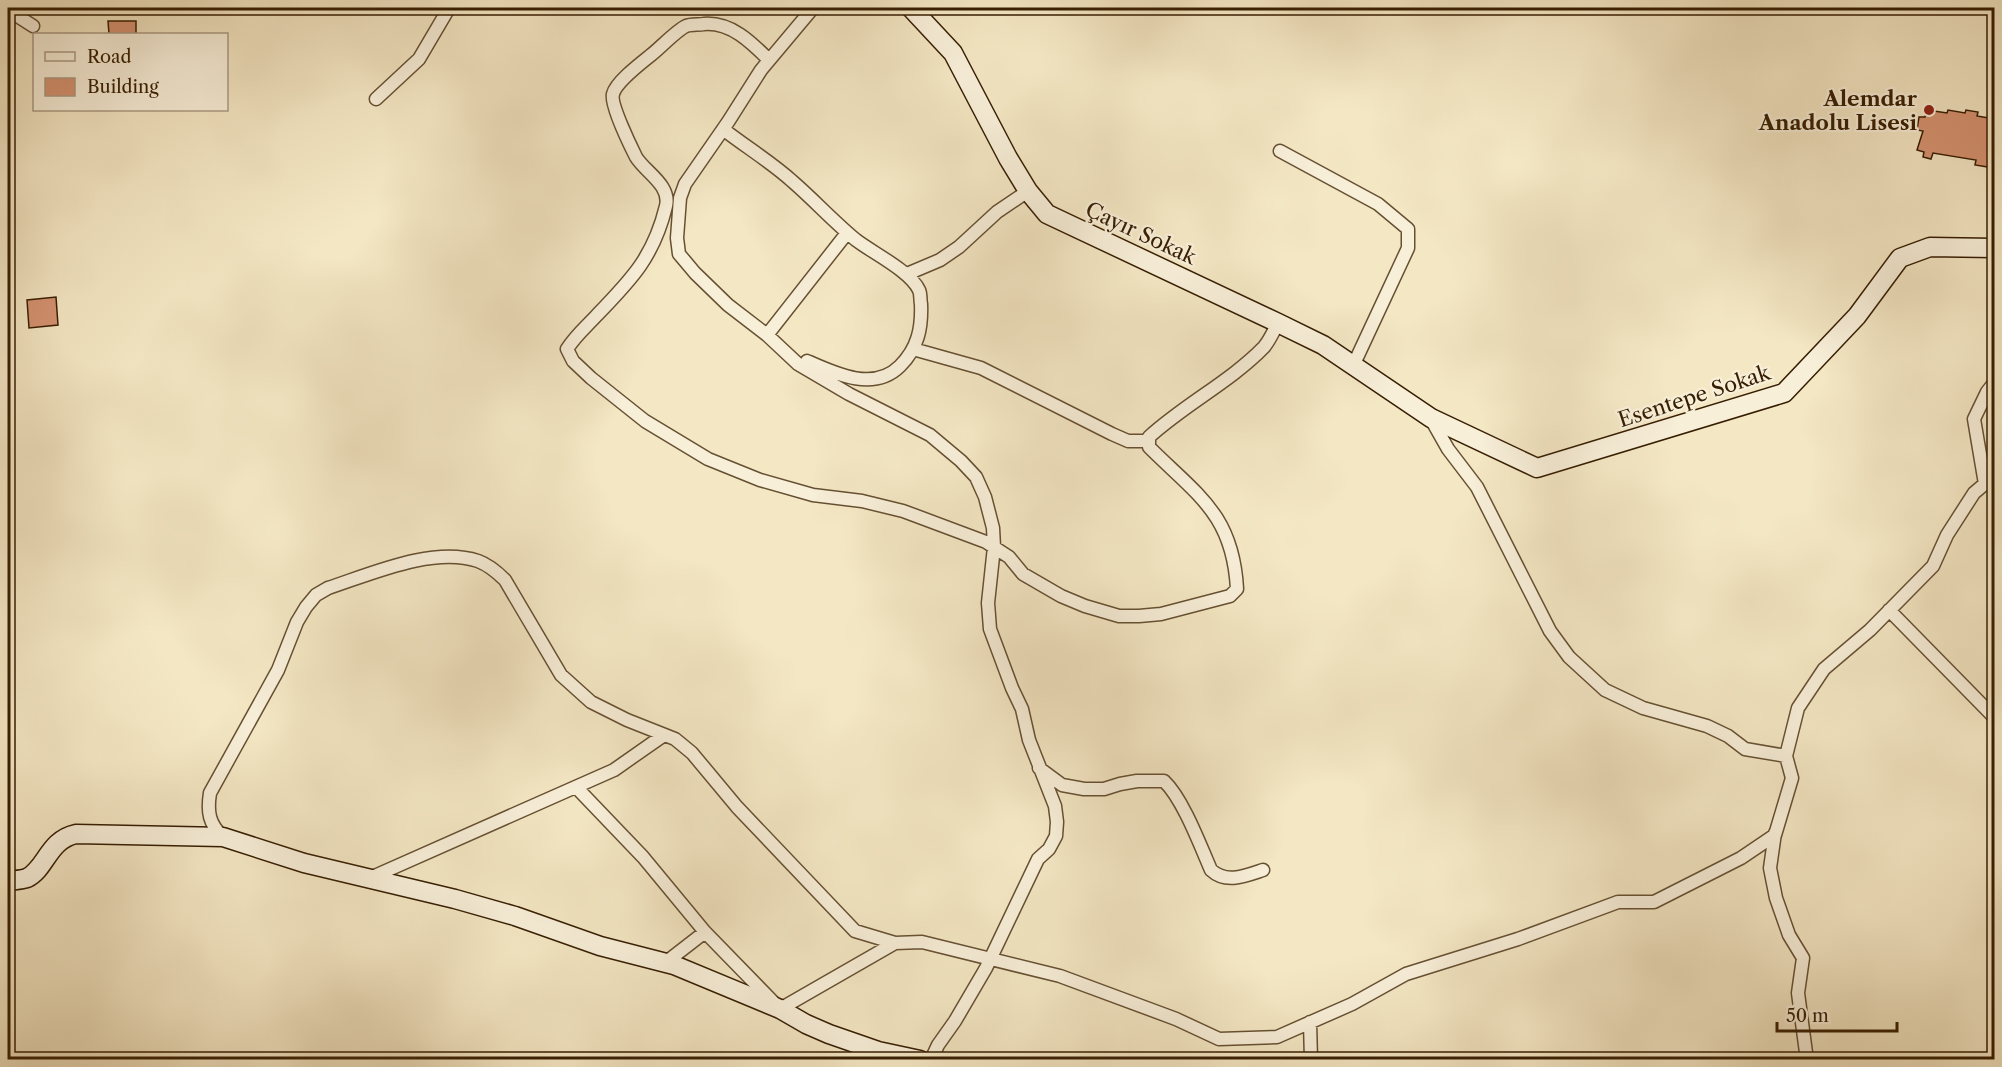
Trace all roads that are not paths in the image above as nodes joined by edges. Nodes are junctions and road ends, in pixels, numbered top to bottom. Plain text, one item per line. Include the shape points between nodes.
1 (449, 8) edge
2 (813, 8) edge
3 (911, 8) edge
4 (8, 10) edge
5 (33, 26) dead end
6 (769, 60) junction
7 (376, 99) dead end
8 (723, 129) junction
9 (1280, 151) dead end
10 (1028, 191) junction
11 (847, 233) junction
12 (1995, 248) edge
13 (907, 274) junction
14 (1278, 323) junction
15 (767, 335) junction
16 (782, 349) junction
17 (914, 349) junction
18 (1353, 366) junction
19 (1995, 383) edge
20 (1431, 418) junction
21 (1149, 441) junction
22 (1990, 480) edge
23 (994, 547) junction
24 (1889, 610) junction
25 (1995, 717) edge
26 (664, 735) junction
27 (1786, 756) junction
28 (1038, 767) junction
29 (576, 787) junction
30 (1775, 833) junction
31 (223, 837) junction
32 (1263, 870) dead end
33 (370, 878) junction
34 (8, 881) edge
35 (705, 932) junction
36 (895, 943) junction
37 (990, 959) junction
38 (665, 963) junction
39 (780, 1009) junction
40 (1310, 1022) junction
41 (920, 1059) edge
42 (931, 1059) edge
43 (1311, 1059) edge
44 (1807, 1059) edge

1 - 7 street via 419,59
2 - 6 street
3 - 10 street, Çayır Sokak via 953,53
4 - 5 street
6 - 8 street
6 - 23 street via 731,28 687,25 618,86 613,94 614,106 636,156 657,179 667,201 659,233 637,272 575,335 567,349 573,361 591,378 645,421 708,459 813,495 903,511
8 - 11 street via 792,181
8 - 15 street via 685,184 680,198 679,254 728,305
9 - 18 street via 1378,204 1408,229 1408,248
10 - 13 street via 997,212 959,248
10 - 14 street, Çayır Sokak via 1047,214
11 - 13 street
11 - 15 street
12 - 20 street, Esentepe Sokak via 1930,247 1900,258 1857,316 1784,393 1537,468
13 - 17 street via 920,291 919,336
14 - 18 street, Çayır Sokak via 1323,345
14 - 21 street via 1265,346 1157,430
15 - 16 street
16 - 17 street via 852,378 869,379 889,376
16 - 23 street via 798,364 849,394 930,435 961,461 976,477 985,497
17 - 21 street via 981,368 1128,441
18 - 20 street, Çayır Sokak
19 - 22 street via 1974,419
20 - 27 street via 1448,449 1477,487 1545,621 1569,657 1605,690 1642,708 1707,726 1745,749
21 - 23 street via 1149,447 1202,496 1219,519 1236,570 1237,589 1230,596 1161,614 1119,616 1061,596 1023,574
22 - 24 street via 1974,493 1933,566
23 - 28 street via 988,603 990,629 1022,709
24 - 25 street
24 - 27 street via 1824,669 1798,708
26 - 29 street via 614,770
26 - 31 street via 591,702 572,687 495,570 479,561 459,557 413,561 328,588 306,607 278,670 210,793 209,820
26 - 36 street via 692,753 737,807 855,931
27 - 30 street via 1792,778
28 - 32 street via 1062,785 1084,789 1164,781 1180,800 1211,870 1228,878
28 - 37 street via 1054,806 1056,836 1038,860
29 - 33 street
29 - 35 street via 650,865
30 - 40 street via 1741,858 1654,902 1618,902 1406,974
30 - 44 street via 1770,868 1776,898 1789,935 1803,958 1798,993
31 - 33 street via 304,863
31 - 34 street via 66,836 29,877
33 - 38 street via 515,916 600,946
35 - 38 street
35 - 39 street
36 - 37 street via 922,942
36 - 39 street
37 - 40 street via 1060,976 1219,1039 1277,1037
37 - 42 street
38 - 39 street
39 - 41 street via 806,1024 878,1052
40 - 43 street

